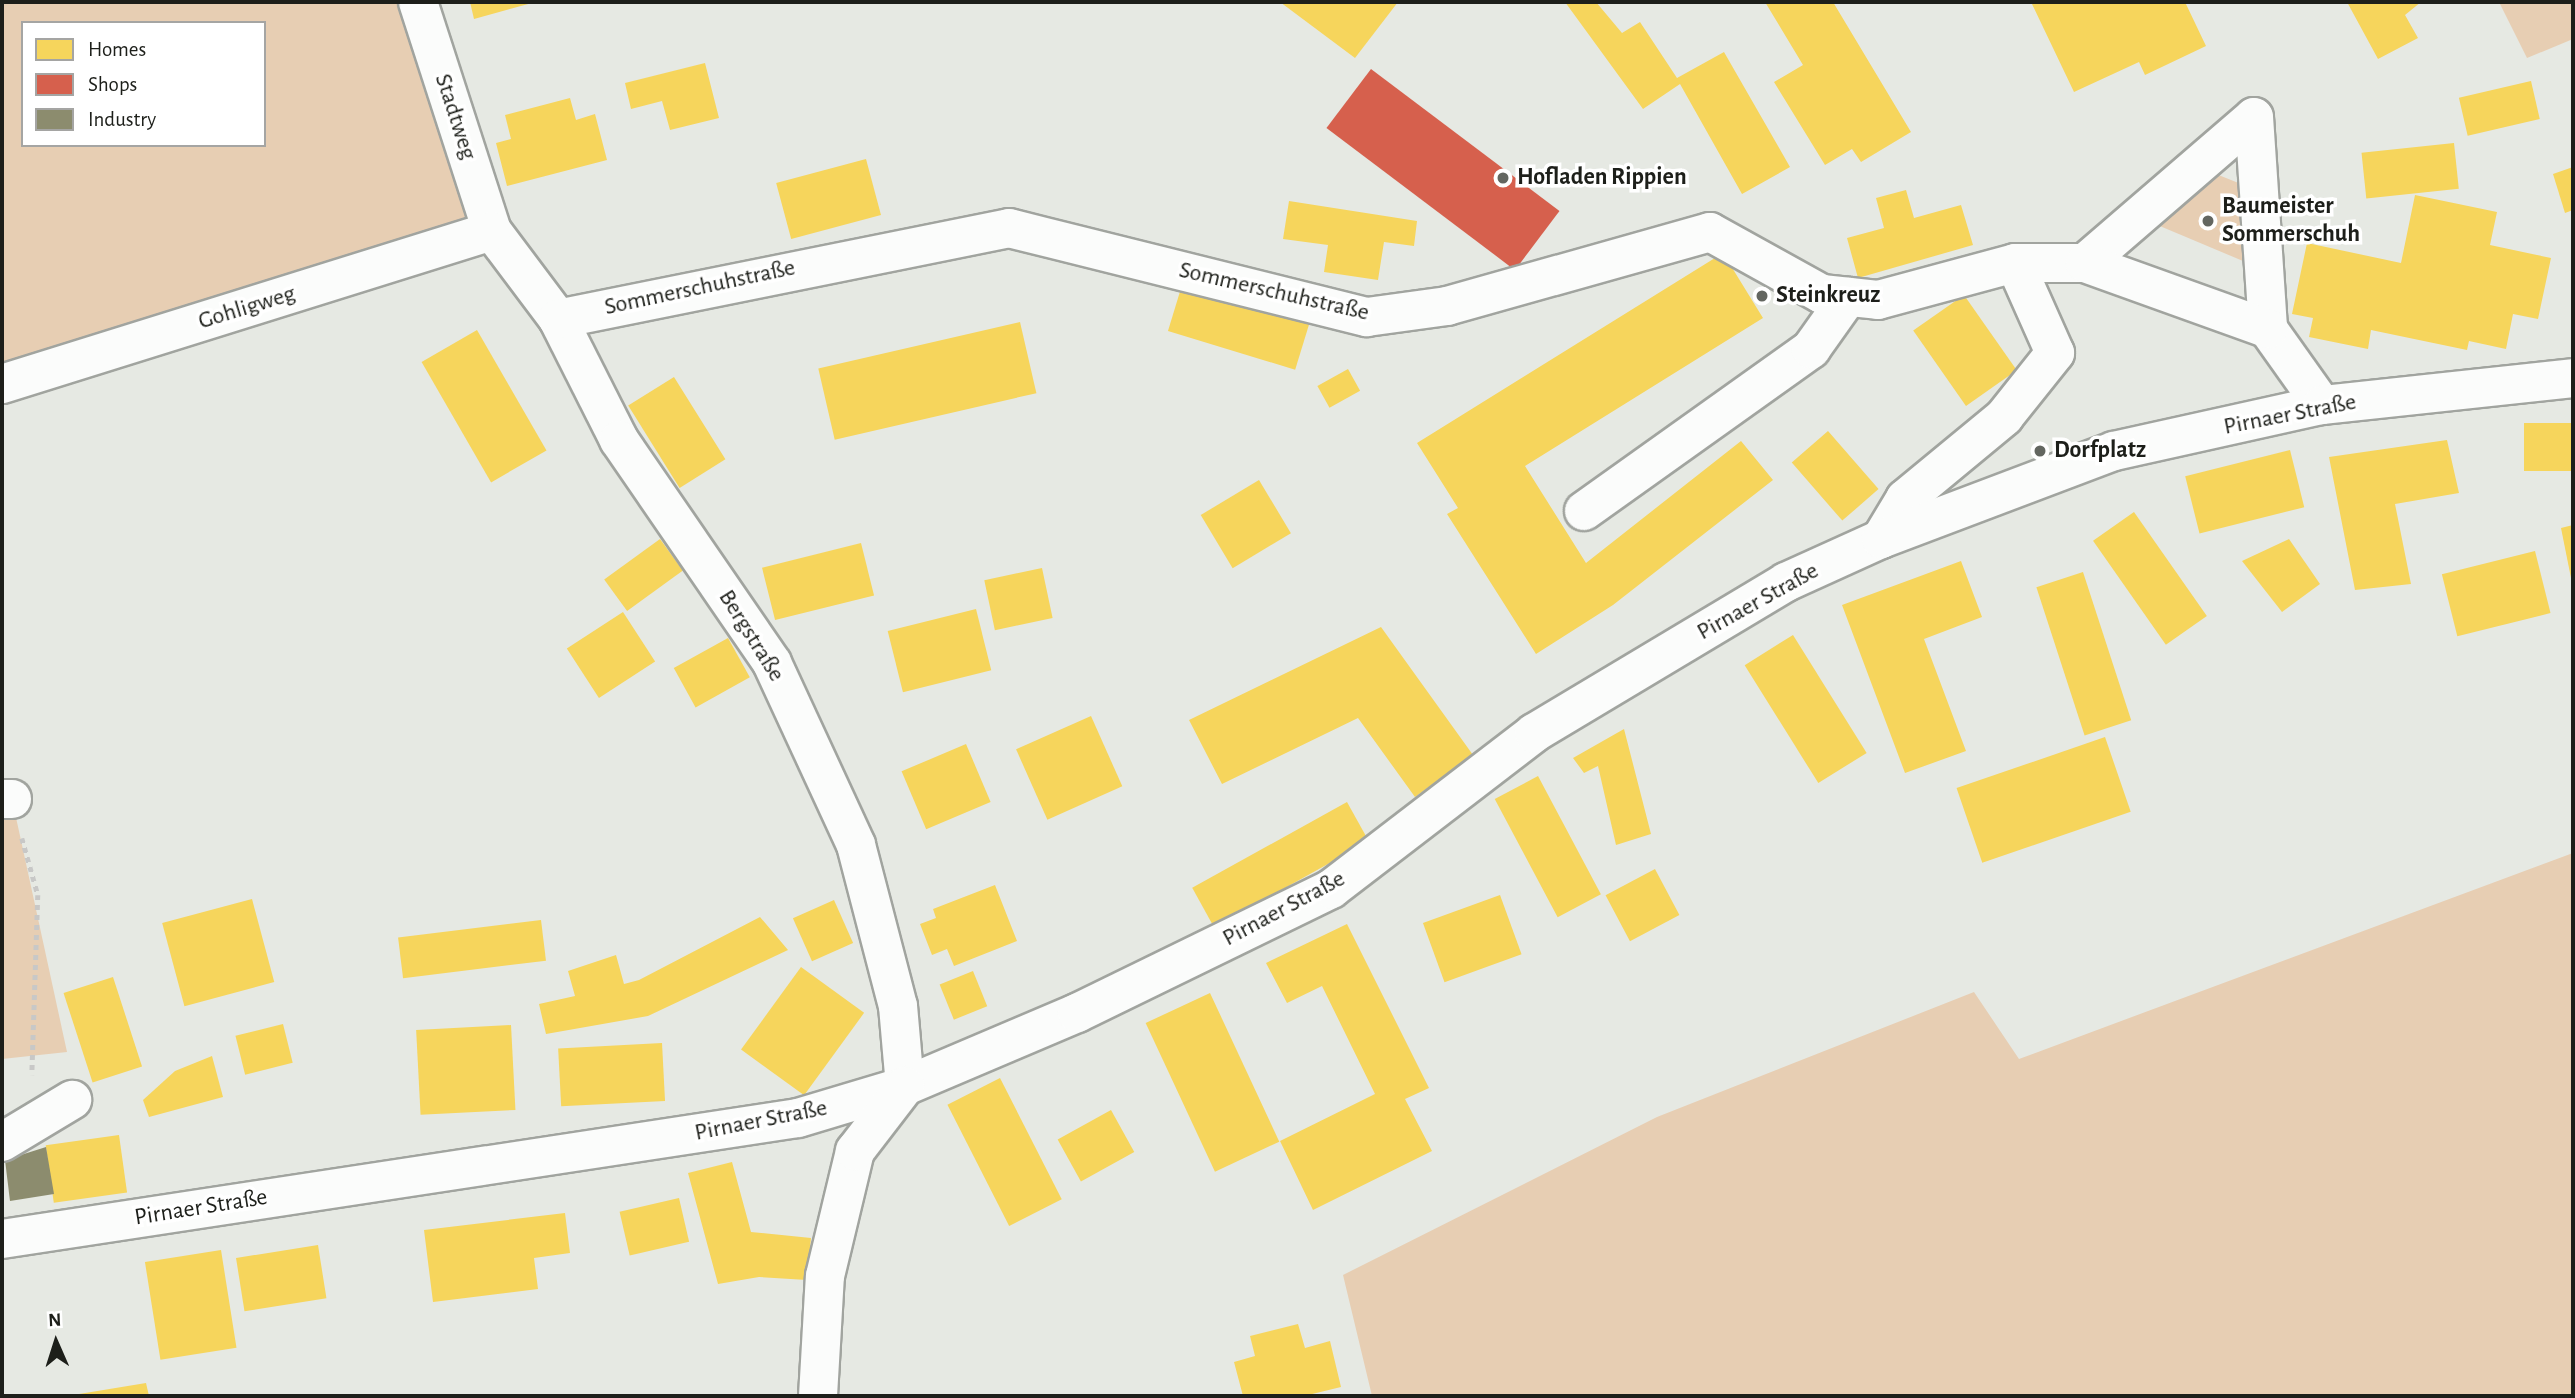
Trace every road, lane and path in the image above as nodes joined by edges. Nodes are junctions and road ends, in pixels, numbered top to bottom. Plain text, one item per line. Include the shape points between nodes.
1 (418, 2) edge
2 (492, 232) junction
3 (2015, 263) junction
4 (2085, 263) junction
5 (1848, 297) junction
6 (558, 319) junction
7 (2268, 329) junction
8 (2573, 378) edge
9 (2, 384) edge
10 (2322, 405) junction
11 (1584, 511) dead end
12 (1881, 540) junction
13 (7, 799) edge
14 (905, 1086) junction
15 (72, 1100) dead end
16 (16, 1134) edge
17 (2, 1239) edge
18 (818, 1396) edge

1 - 2 street, Stadtweg
2 - 6 street, Bergstraße
2 - 9 street, Gohligweg
3 - 4 street
3 - 5 street, Sommerschuhstraße via 1878,300
3 - 12 street via 2055,353 2004,417 1905,499
4 - 7 street
4 - 7 street via 2254,117
5 - 6 street, Sommerschuhstraße via 1822,294 1710,232 1447,306 1367,317 1009,228
5 - 11 street via 1811,349
6 - 14 street, Bergstraße via 619,440 772,663 856,845 898,1006
7 - 10 street
8 - 10 street, Pirnaer Straße
10 - 12 street, Pirnaer Straße via 2115,451
12 - 14 street, Pirnaer Straße via 1786,582 1534,733 1331,889 1077,1013
13 - 16 path via 38,895
14 - 17 street, Pirnaer Straße via 798,1118
14 - 18 street via 855,1150 825,1276
15 - 16 street

